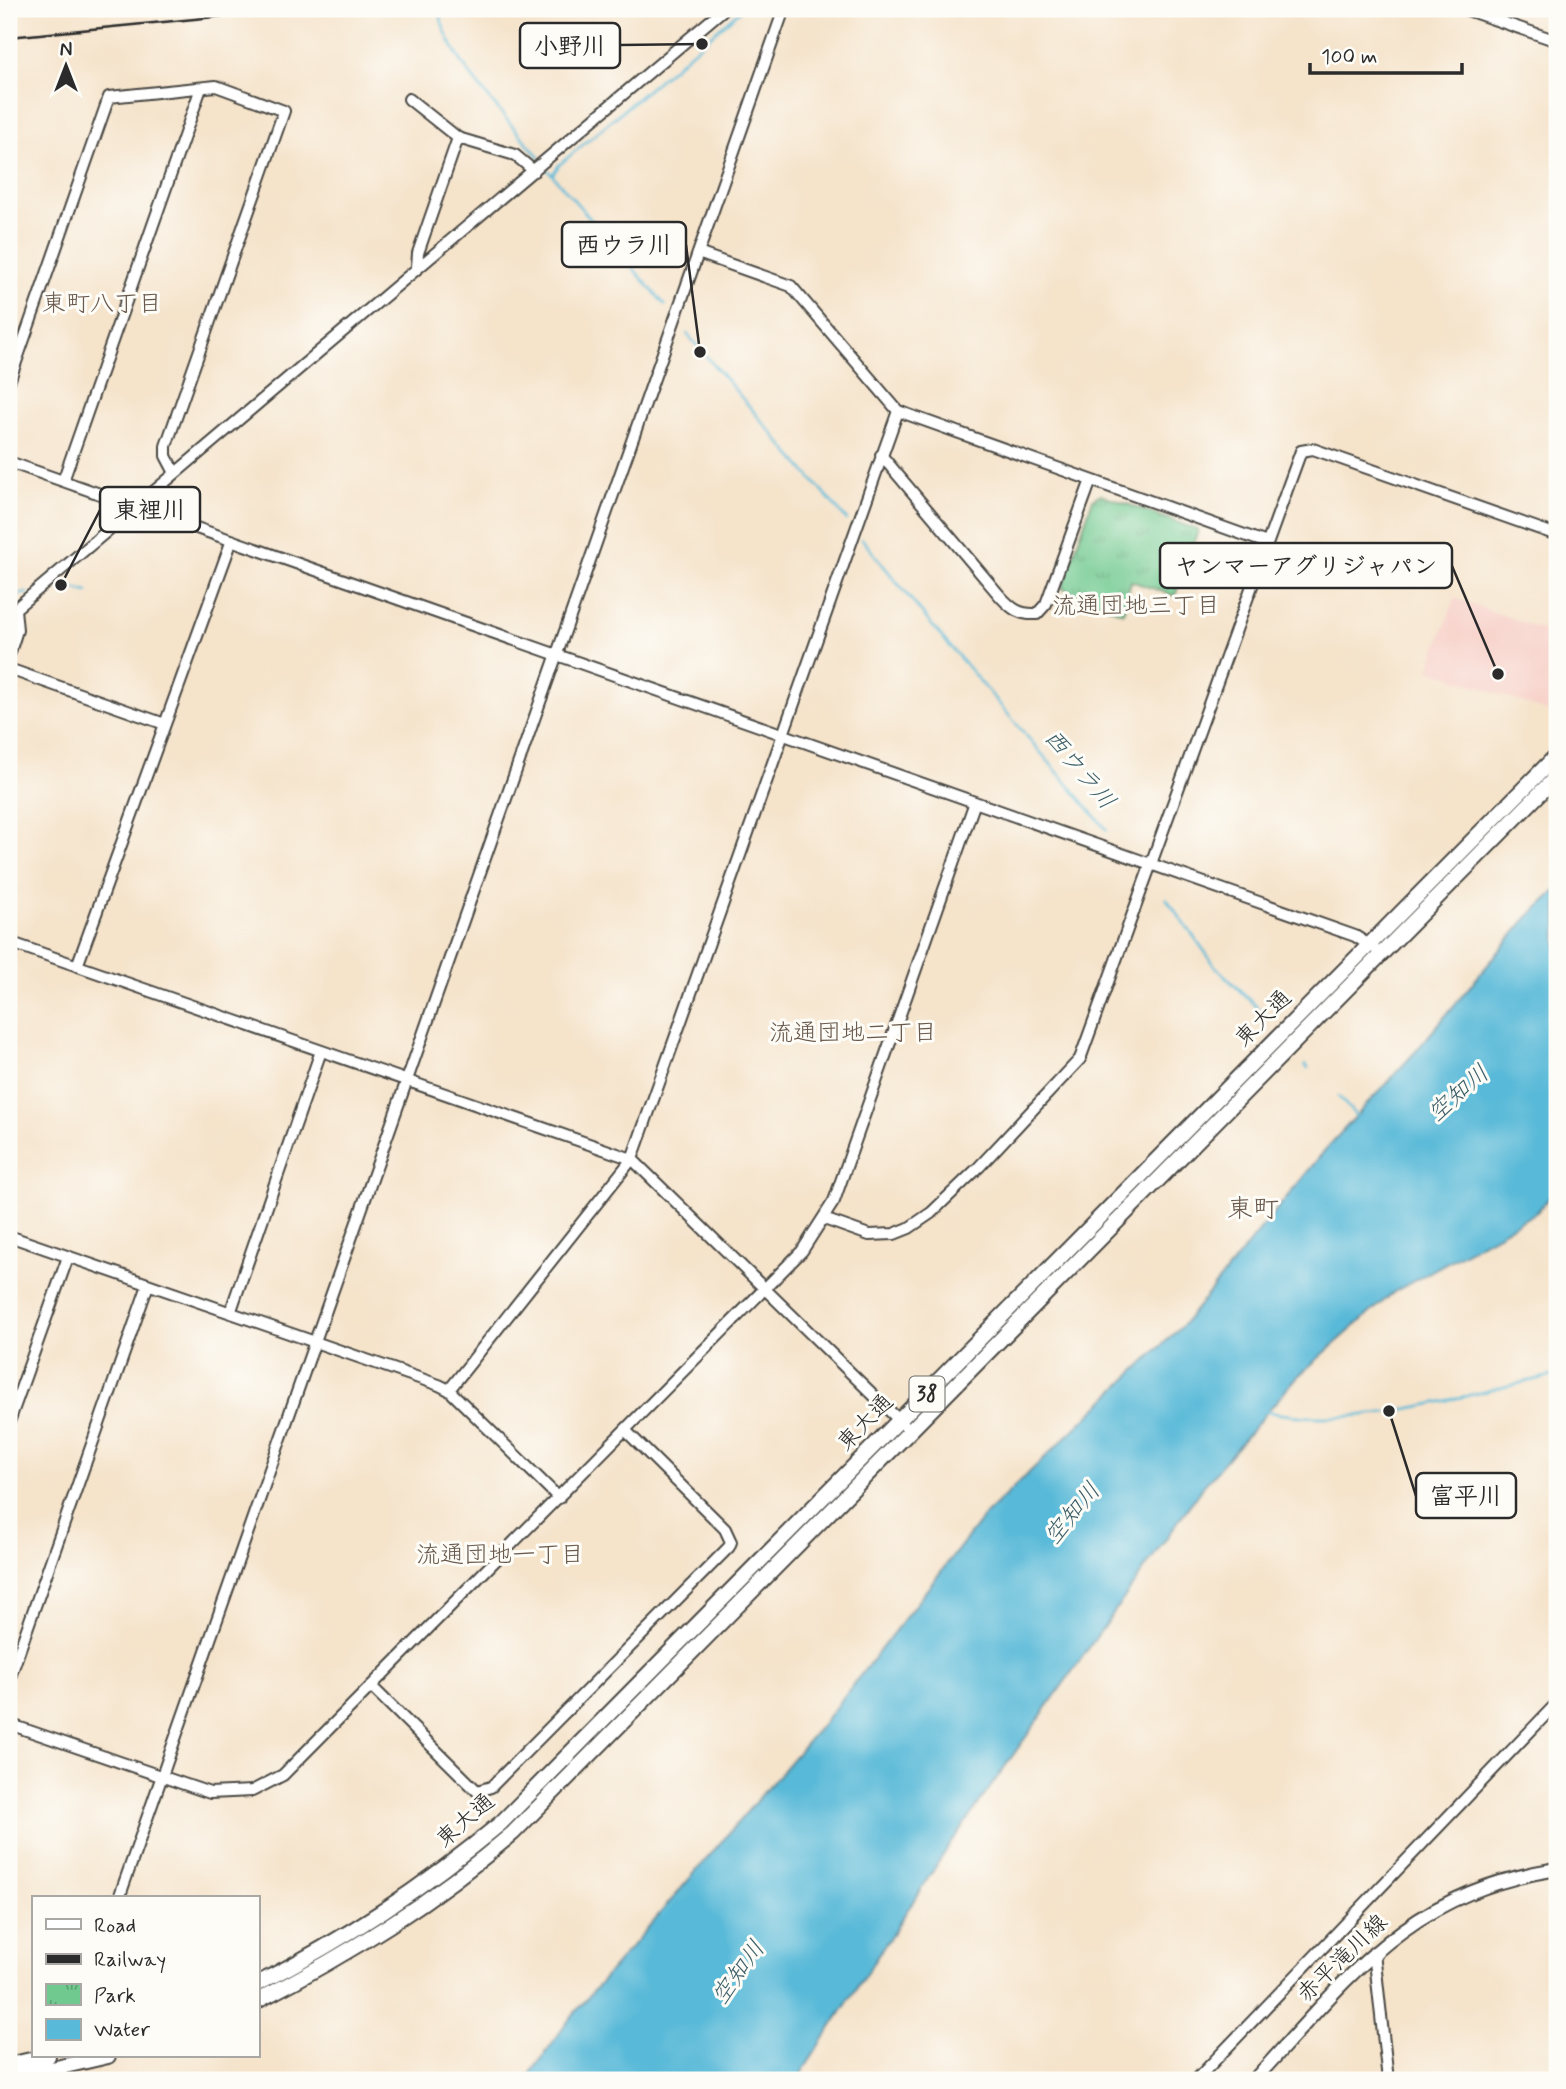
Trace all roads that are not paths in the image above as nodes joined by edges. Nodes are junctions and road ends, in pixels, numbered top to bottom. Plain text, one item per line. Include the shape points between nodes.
1 (724, 9) edge
2 (785, 9) edge
3 (1464, 9) edge
4 (1557, 41) edge
5 (201, 88) junction
6 (409, 99) dead end
7 (458, 138) junction
8 (534, 171) junction
9 (698, 253) junction
10 (418, 267) junction
11 (9, 382) edge
12 (898, 411) junction
13 (881, 454) junction
14 (9, 462) edge
15 (175, 473) junction
16 (1091, 480) junction
17 (63, 481) junction
18 (135, 505) junction
19 (1557, 534) edge
20 (232, 540) junction
21 (1267, 543) junction
22 (12, 612) edge
23 (558, 654) junction
24 (9, 655) edge
25 (9, 669) edge
26 (162, 723) junction
27 (783, 734) junction
28 (1557, 755) edge
29 (1557, 776) edge
30 (975, 802) junction
31 (1153, 864) junction
32 (9, 942) edge
33 (1376, 950) junction
34 (77, 966) junction
35 (321, 1051) junction
36 (407, 1081) junction
37 (632, 1159) junction
38 (824, 1219) junction
39 (9, 1236) edge
40 (68, 1256) junction
41 (148, 1285) junction
42 (765, 1289) junction
43 (230, 1313) junction
44 (315, 1342) junction
45 (449, 1390) junction
46 (9, 1422) edge
47 (905, 1426) junction
48 (625, 1430) junction
49 (559, 1498) junction
50 (9, 1680) edge
51 (371, 1686) junction
52 (1557, 1703) edge
53 (9, 1724) edge
54 (162, 1776) junction
55 (1557, 1869) edge
56 (120, 1896) edge
57 (1374, 1952) junction
58 (259, 1983) edge
59 (259, 2000) edge
60 (39, 2058) edge
61 (88, 2059) edge
62 (9, 2065) edge
63 (9, 2079) edge
64 (1196, 2080) edge
65 (1254, 2080) edge
66 (1388, 2080) edge

1 - 8 street
2 - 9 street
3 - 4 street
5 - 11 street via 109,97
5 - 15 street via 216,86 285,111 166,446
5 - 17 street
6 - 7 street
7 - 8 street via 515,155
7 - 10 street via 418,253
8 - 10 street
9 - 12 street via 791,286
9 - 23 street
10 - 15 street
12 - 13 street
12 - 16 street
13 - 16 street via 1000,596 1014,611 1027,615 1037,614 1046,604
13 - 27 street
14 - 17 street
15 - 18 street
16 - 21 street
17 - 18 street
18 - 20 street
18 - 22 street
19 - 21 street via 1307,449 1297,457
20 - 23 street
20 - 26 street
21 - 31 street
22 - 24 street via 17,630
23 - 27 street
23 - 36 street
25 - 26 street
26 - 34 street
27 - 30 street
27 - 37 street
28 - 33 highway, 東大通 / 38
29 - 33 highway, 東大通 / 38
30 - 31 street
30 - 38 street
31 - 33 street
31 - 38 street via 1085,1048 1065,1077 960,1185 909,1228 869,1235
32 - 34 street
33 - 47 highway, 東大通 / 38
34 - 35 street
35 - 36 street
35 - 43 street
36 - 37 street
36 - 44 street
37 - 42 street
37 - 45 street
38 - 42 street via 802,1251
39 - 40 street
40 - 41 street
40 - 46 street
41 - 43 street
41 - 50 street
42 - 47 street
42 - 48 street
43 - 44 street
44 - 45 street
44 - 54 street
45 - 49 street
47 - 58 highway, 東大通 / 38 via 501,1823 396,1905
47 - 59 highway, 東大通 / 38 via 513,1833 463,1876 341,1958
48 - 49 street
48 - 51 street via 725,1529 731,1542 491,1787 477,1791
49 - 51 street
51 - 54 street via 283,1775 252,1791 210,1793
52 - 64 street
53 - 54 street
54 - 56 street
55 - 57 main road, 赤平滝川線 via 1500,1882 1446,1902
57 - 65 main road, 赤平滝川線
57 - 66 street
60 - 62 highway
61 - 63 highway

